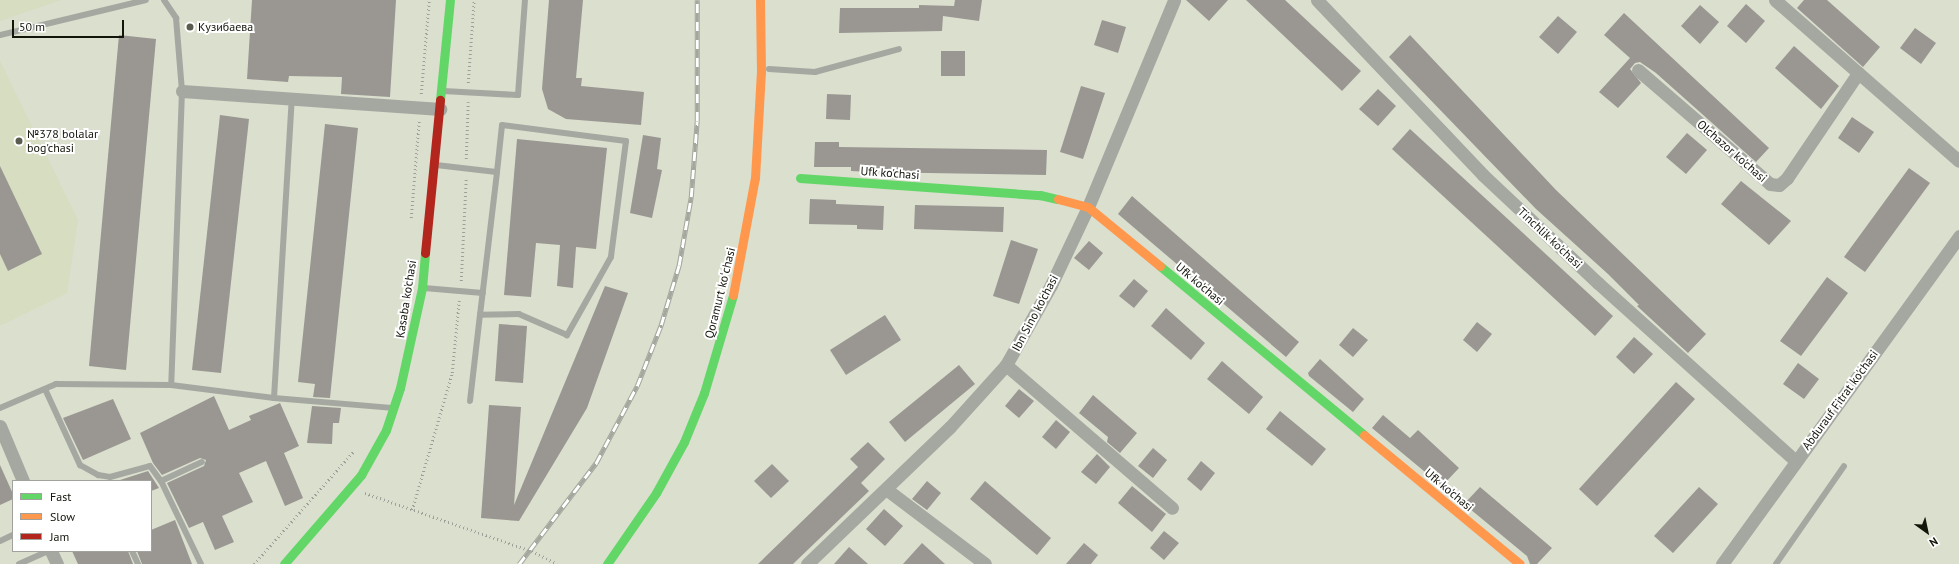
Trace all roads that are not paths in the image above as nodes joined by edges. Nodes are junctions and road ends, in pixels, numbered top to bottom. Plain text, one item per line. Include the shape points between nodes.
1 (146, 0) edge
2 (164, 0) edge
3 (450, 0) edge
4 (525, 0) edge
5 (760, 0) edge
6 (768, 0) edge
7 (1174, 0) edge
8 (1317, 0) edge
9 (1775, 0) edge
10 (0, 35) edge
11 (899, 49) dead end
12 (768, 69) junction
13 (1638, 70) dead end
14 (1858, 73) junction
15 (182, 91) junction
16 (441, 91) junction
17 (292, 98) junction
18 (440, 108) junction
19 (1959, 161) edge
20 (434, 165) junction
21 (497, 172) junction
22 (800, 178) dead end
23 (1088, 207) junction
24 (1959, 236) edge
25 (422, 288) junction
26 (483, 293) junction
27 (480, 315) junction
28 (1006, 365) junction
29 (171, 385) junction
30 (44, 389) junction
31 (274, 398) junction
32 (470, 401) dead end
33 (0, 408) edge
34 (394, 408) junction
35 (0, 427) edge
36 (1796, 461) junction
37 (202, 462) dead end
38 (1844, 466) dead end
39 (98, 475) junction
40 (23, 480) edge
41 (100, 480) edge
42 (161, 481) junction
43 (886, 489) junction
44 (1172, 508) dead end
45 (12, 535) edge
46 (0, 541) edge
47 (48, 552) edge
48 (51, 552) edge
49 (132, 552) edge
50 (811, 563) edge
51 (19, 564) edge
52 (57, 564) edge
53 (138, 564) edge
54 (201, 564) edge
55 (284, 564) edge
56 (607, 564) edge
57 (616, 564) edge
58 (985, 564) edge
59 (1520, 564) edge
60 (1722, 564) edge
61 (1776, 564) edge

1 - 10 lane
2 - 15 lane via 176,18
3 - 16 street, Kasaba ko'chasi
4 - 16 lane via 518,94
5 - 56 street, Qoramurt koʻchasi via 761,72 755,178 743,252 726,322 704,393 684,442 652,499
6 - 12 street, Qoramurt koʻchasi
7 - 23 street, Ibn Sino ko'chasi
8 - 36 street, Tinchlik ko'chasi via 1483,175 1598,283
9 - 14 street
11 - 12 lane via 815,72
12 - 57 street, Qoramurt koʻchasi via 763,177 757,218 722,364 676,471 632,544
13 - 14 street, Olchazor ko'chasi via 1770,184 1779,185 1787,178
14 - 19 street
15 - 17 street
15 - 29 lane
16 - 18 street, Kasaba ko'chasi
17 - 18 street
17 - 31 lane
18 - 20 street, Kasaba ko'chasi
20 - 21 lane
20 - 25 street, Kasaba ko'chasi
21 - 26 lane
21 - 27 lane via 502,125 626,141 611,257 567,335 519,314
22 - 23 street, Ufk ko'chasi via 1040,195
23 - 28 street, Ibn Sino ko'chasi via 1051,285
23 - 59 street, Ufk ko'chasi
24 - 36 street, Abdurauf Fitrat ko'chasi
25 - 26 lane
25 - 34 street, Kasaba ko'chasi
26 - 27 lane
27 - 32 lane
28 - 43 street, Ibn Sino ko'chasi via 950,427
28 - 44 street
29 - 30 lane via 56,384
29 - 31 lane
30 - 33 lane
30 - 39 lane via 80,465
31 - 34 lane
34 - 55 street, Kasaba ko'chasi via 379,446 351,488
35 - 40 street
36 - 60 street, Abdurauf Fitrat ko'chasi
37 - 42 lane
38 - 61 lane
39 - 41 lane
39 - 42 lane via 110,477 146,464
42 - 54 lane
43 - 50 street, Ibn Sino ko'chasi
43 - 58 street
45 - 46 lane
47 - 51 lane
48 - 52 street
49 - 53 lane

